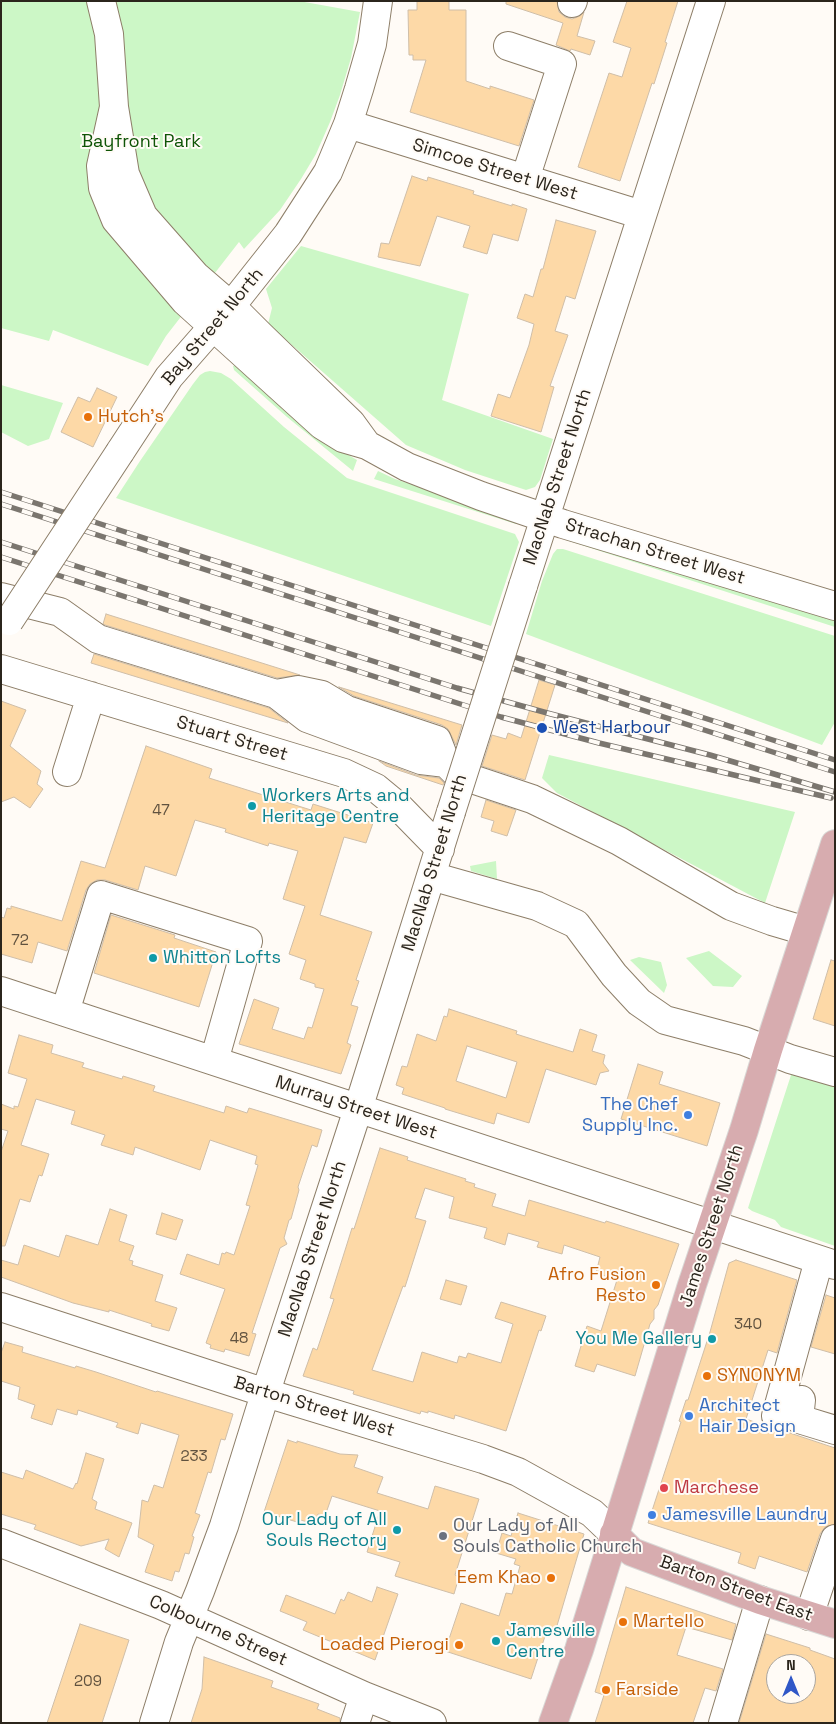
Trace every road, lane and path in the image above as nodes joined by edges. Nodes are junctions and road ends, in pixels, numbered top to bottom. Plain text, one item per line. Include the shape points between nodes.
1 (101, 1) edge
2 (378, 1) edge
3 (711, 1) edge
4 (508, 46) dead end
5 (114, 107) junction
6 (348, 124) junction
7 (525, 179) junction
8 (642, 215) junction
9 (231, 306) junction
10 (213, 327) junction
11 (367, 446) junction
12 (546, 518) junction
13 (835, 606) edge
14 (4, 617) edge
15 (1, 669) edge
16 (91, 696) junction
17 (67, 772) dead end
18 (835, 844) edge
19 (440, 849) junction
20 (431, 876) junction
21 (809, 924) junction
22 (1, 991) edge
23 (65, 1012) junction
24 (768, 1050) junction
25 (214, 1061) junction
26 (835, 1072) edge
27 (358, 1108) junction
28 (711, 1225) junction
29 (827, 1263) edge
30 (1, 1307) edge
31 (266, 1393) junction
32 (801, 1400) dead end
33 (776, 1416) dead end
34 (835, 1430) edge
35 (614, 1534) junction
36 (835, 1539) edge
37 (1, 1543) edge
38 (760, 1600) junction
39 (190, 1617) junction
40 (822, 1620) edge
41 (364, 1696) junction
42 (154, 1723) edge
43 (355, 1723) edge
44 (432, 1723) edge
45 (553, 1723) edge
46 (723, 1723) edge

1 - 5 street via 109,34
2 - 6 street, Bay Street North via 372,44
3 - 8 street, MacNab Street North
4 - 7 street via 562,64
5 - 9 street, Strachan Street West via 125,174 143,216 195,275
5 - 10 street, Strachan Street West via 101,166 103,188 116,220 185,301
6 - 7 street, Simcoe Street West
6 - 9 street, Bay Street North via 328,172 288,234
7 - 8 street, Simcoe Street West
8 - 12 street, MacNab Street North
9 - 10 street, Bay Street North
9 - 11 street, Strachan Street West via 351,422
10 - 11 street, Strachan Street West via 322,425 343,438
10 - 14 street, Bay Street North, bridge via 169,377
11 - 12 street, Strachan Street West via 407,467
12 - 13 street, Strachan Street West
12 - 19 street, MacNab Street North, bridge
14 - 21 street via 60,612 98,639 276,694 307,718 421,760 446,763 457,774 532,799 619,841 731,906 772,921
15 - 16 street, Stuart Street
16 - 17 street
16 - 19 street, Stuart Street via 344,773 376,788
18 - 21 main road, James Street North
19 - 20 street, MacNab Street North
20 - 24 street via 537,906 576,924 639,1002 665,1020
20 - 27 street, MacNab Street North
21 - 24 main road, James Street North
22 - 23 street, Murray Street West
23 - 25 street, Murray Street West
23 - 25 street via 100,896 248,941
24 - 26 street
24 - 28 main road, James Street North
25 - 27 street, Murray Street West
27 - 28 street, Murray Street West
27 - 31 street, MacNab Street North
28 - 29 street, Murray Street West
28 - 35 main road, James Street North
29 - 33 street
30 - 31 street, Barton Street West
31 - 35 street, Barton Street West via 518,1472 592,1513
31 - 39 street, MacNab Street North via 224,1526
32 - 34 street via 799,1419
35 - 38 main road, Barton Street East via 632,1552
35 - 45 main road, James Street North
36 - 40 street
37 - 39 street, Colbourne Street
38 - 40 main road, Barton Street East
38 - 46 street
39 - 41 street, Colbourne Street
39 - 42 street, MacNab Street North
41 - 43 street
41 - 44 street, Colbourne Street

